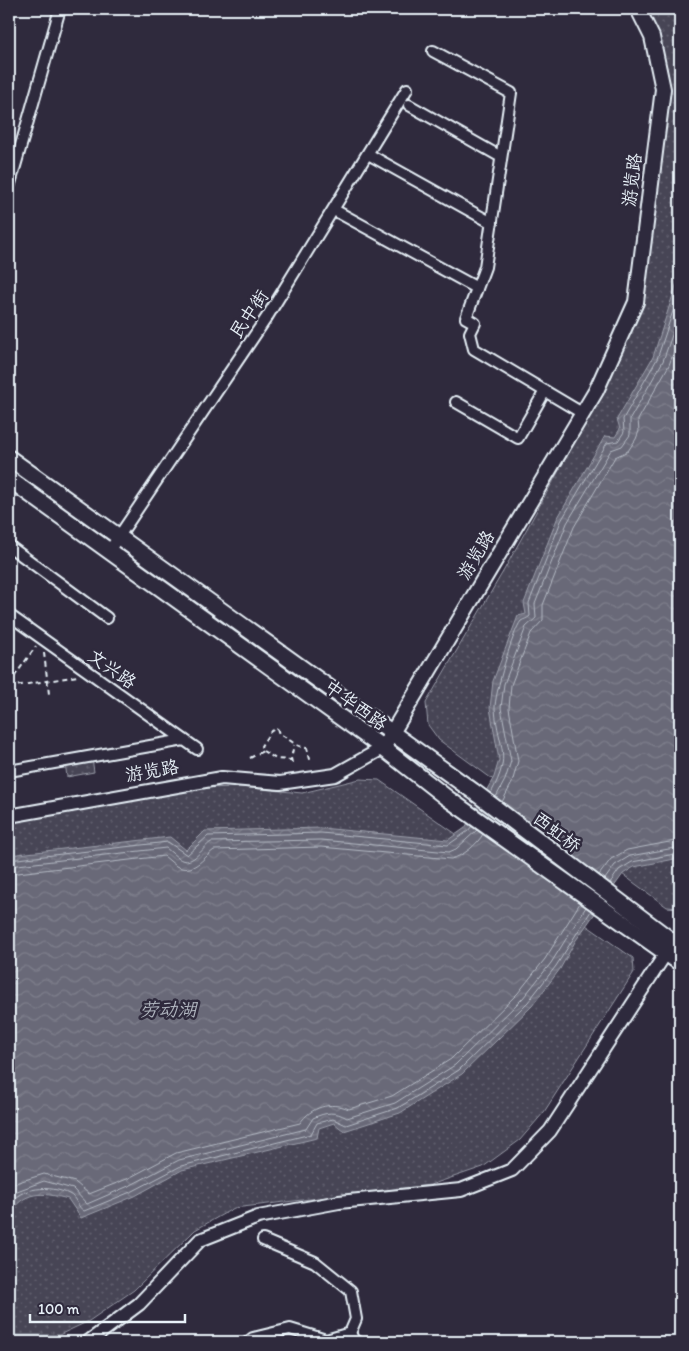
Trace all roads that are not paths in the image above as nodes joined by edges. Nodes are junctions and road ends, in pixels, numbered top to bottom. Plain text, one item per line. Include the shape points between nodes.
1 (60, 9) edge
2 (638, 9) edge
3 (433, 51) dead end
4 (407, 89) dead end
5 (409, 105) dead end
6 (368, 154) junction
7 (502, 157) junction
8 (9, 187) edge
9 (334, 210) junction
10 (492, 222) junction
11 (477, 288) junction
12 (545, 391) junction
13 (456, 402) dead end
14 (582, 413) junction
15 (9, 458) edge
16 (9, 479) edge
17 (118, 536) junction
18 (9, 546) edge
19 (109, 550) junction
20 (9, 615) edge
21 (107, 618) dead end
22 (392, 733) junction
23 (184, 740) junction
24 (383, 748) junction
25 (198, 749) dead end
26 (9, 771) edge
27 (473, 791) joint
28 (9, 816) edge
29 (614, 908) junction
30 (675, 945) edge
31 (680, 964) edge
32 (263, 1240) dead end
33 (350, 1333) junction
34 (88, 1342) edge
35 (248, 1342) edge
36 (358, 1342) edge

1 - 8 street
2 - 14 main road, 游览路 via 652,37 663,89 636,302 596,391
3 - 7 street via 511,93
4 - 6 street, 民中街
5 - 7 street
6 - 9 street, 民中街
6 - 10 street
7 - 10 street
9 - 11 street
9 - 17 street, 民中街 via 267,317
10 - 11 street via 485,267
11 - 12 street via 466,318 475,323 470,333 474,348
12 - 13 street via 518,438
12 - 14 street
14 - 22 main road, 游览路
15 - 17 main road, 中华西路
16 - 19 main road, 中华西路
17 - 19 street, 民中街
17 - 22 main road, 中华西路
18 - 21 street
19 - 24 main road, 中华西路
20 - 23 street, 文兴路
22 - 24 main road, 游览路
22 - 27 main road, 中华西路
23 - 25 street, 文兴路
23 - 26 street
24 - 28 street, 游览路 via 335,775 280,783 222,778
24 - 29 main road, 中华西路 via 447,798
27 - 29 main road, 西虹桥
29 - 30 main road, 中华西路
30 - 31 main road, 中华西路
30 - 34 street via 550,1131 512,1170 461,1190 339,1202 258,1217 209,1236 200,1240 139,1304
32 - 33 street via 315,1262 351,1291 356,1319
33 - 35 street via 326,1340 290,1329
33 - 36 street

